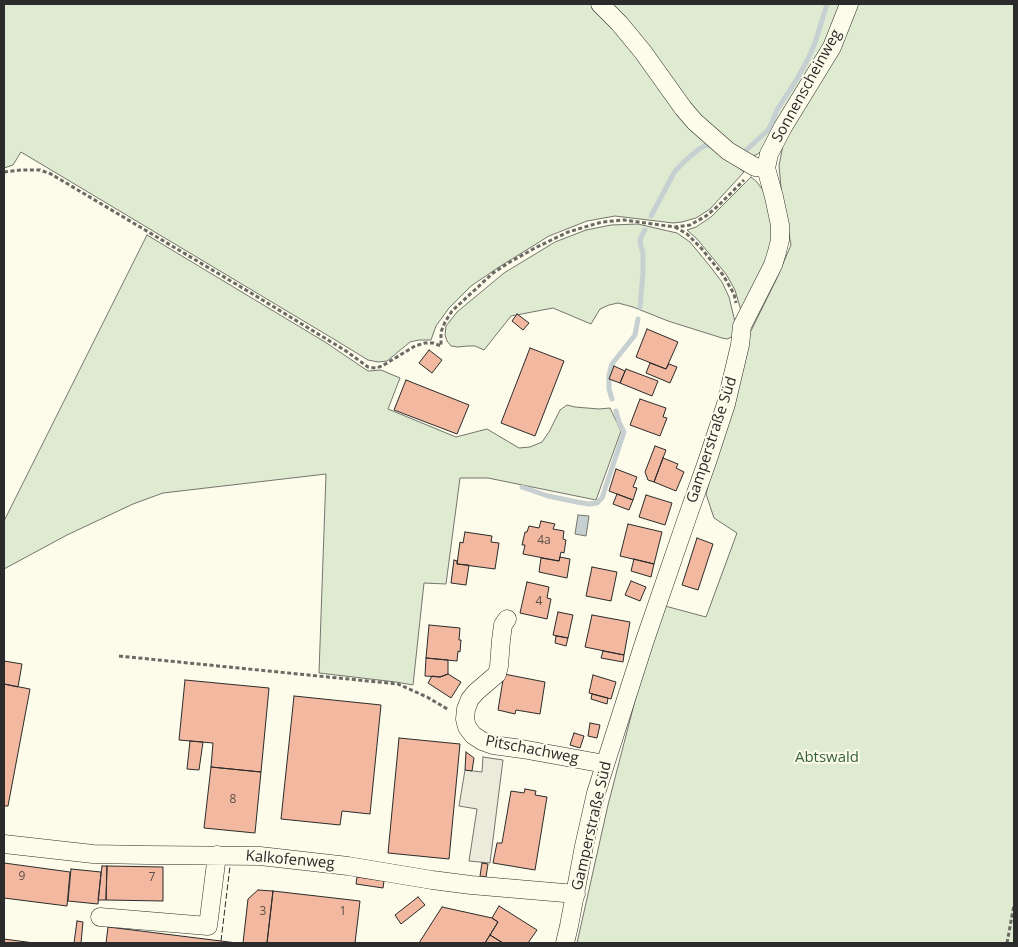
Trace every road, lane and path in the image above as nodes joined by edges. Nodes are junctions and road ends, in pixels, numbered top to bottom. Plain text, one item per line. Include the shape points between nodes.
1 (600, 4) edge
2 (849, 4) edge
3 (761, 168) junction
4 (4, 172) edge
5 (675, 227) junction
6 (742, 326) junction
7 (507, 619) dead end
8 (119, 656) dead end
9 (465, 719) junction
10 (605, 764) junction
11 (4, 844) edge
12 (217, 856) junction
13 (576, 894) junction
14 (1014, 905) edge
15 (100, 917) dead end
16 (565, 943) edge
17 (1007, 943) edge

1 - 3 street via 643,52 695,122 728,151
2 - 3 street, Sonnenscheinweg via 832,47
3 - 5 path via 706,216 690,225
3 - 6 street, Gamperstraße Süd via 778,213 780,240 773,265
4 - 5 path via 40,170 51,174 267,302 368,367 376,368 415,346 426,343 441,346 441,332 452,311 493,273 568,232 602,222 624,220
5 - 6 path via 686,234 723,275 734,294
6 - 10 street, Gamperstraße Süd via 739,353 723,412
7 - 9 street via 503,625 497,674 470,699
8 - 9 path via 398,684
9 - 10 street, Pitschachweg via 473,735 494,745
10 - 13 street, Gamperstraße Süd via 584,846
11 - 12 street, Kalkofenweg via 93,854
12 - 13 street, Kalkofenweg via 260,856 471,885
12 - 15 street via 208,926
13 - 16 street, Gamperstraße Süd
14 - 17 path

